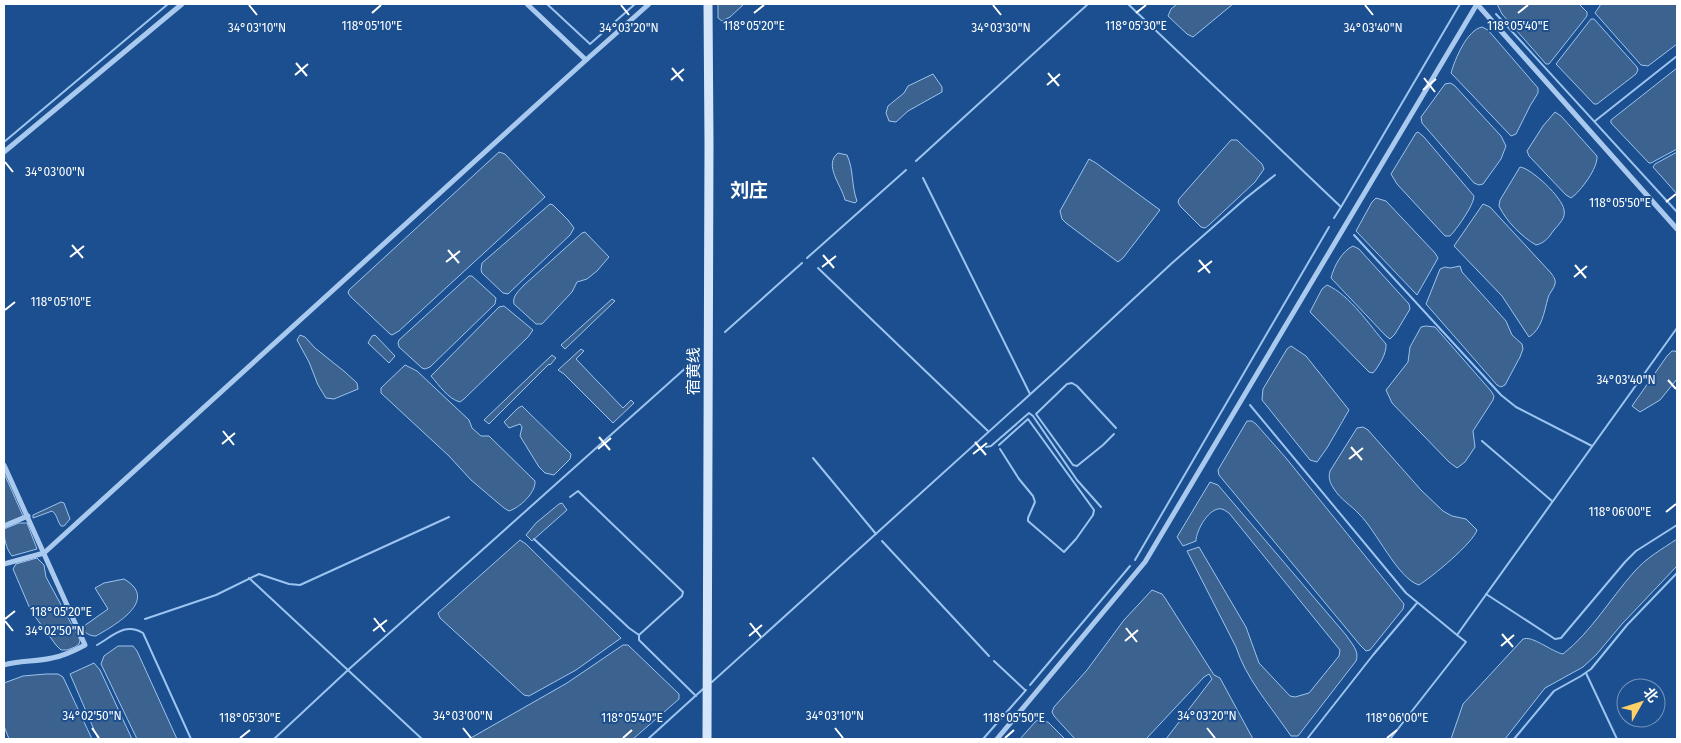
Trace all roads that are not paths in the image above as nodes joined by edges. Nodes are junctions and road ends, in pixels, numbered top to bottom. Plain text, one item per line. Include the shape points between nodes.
1 (182, 4) edge
2 (527, 4) edge
3 (649, 4) edge
4 (708, 4) edge
5 (1477, 4) edge
6 (586, 60) junction
7 (4, 152) edge
8 (1677, 229) edge
9 (4, 465) edge
10 (28, 516) junction
11 (4, 526) edge
12 (44, 552) junction
13 (4, 564) edge
14 (4, 665) edge
15 (706, 739) edge
16 (998, 739) edge

1 - 7 street
2 - 6 street
3 - 6 street
4 - 15 main road, 宿黄线
5 - 8 street
5 - 16 street via 1145,562
6 - 12 street
9 - 10 street
10 - 11 street
10 - 12 street
12 - 13 street
12 - 14 street via 85,645 66,655

